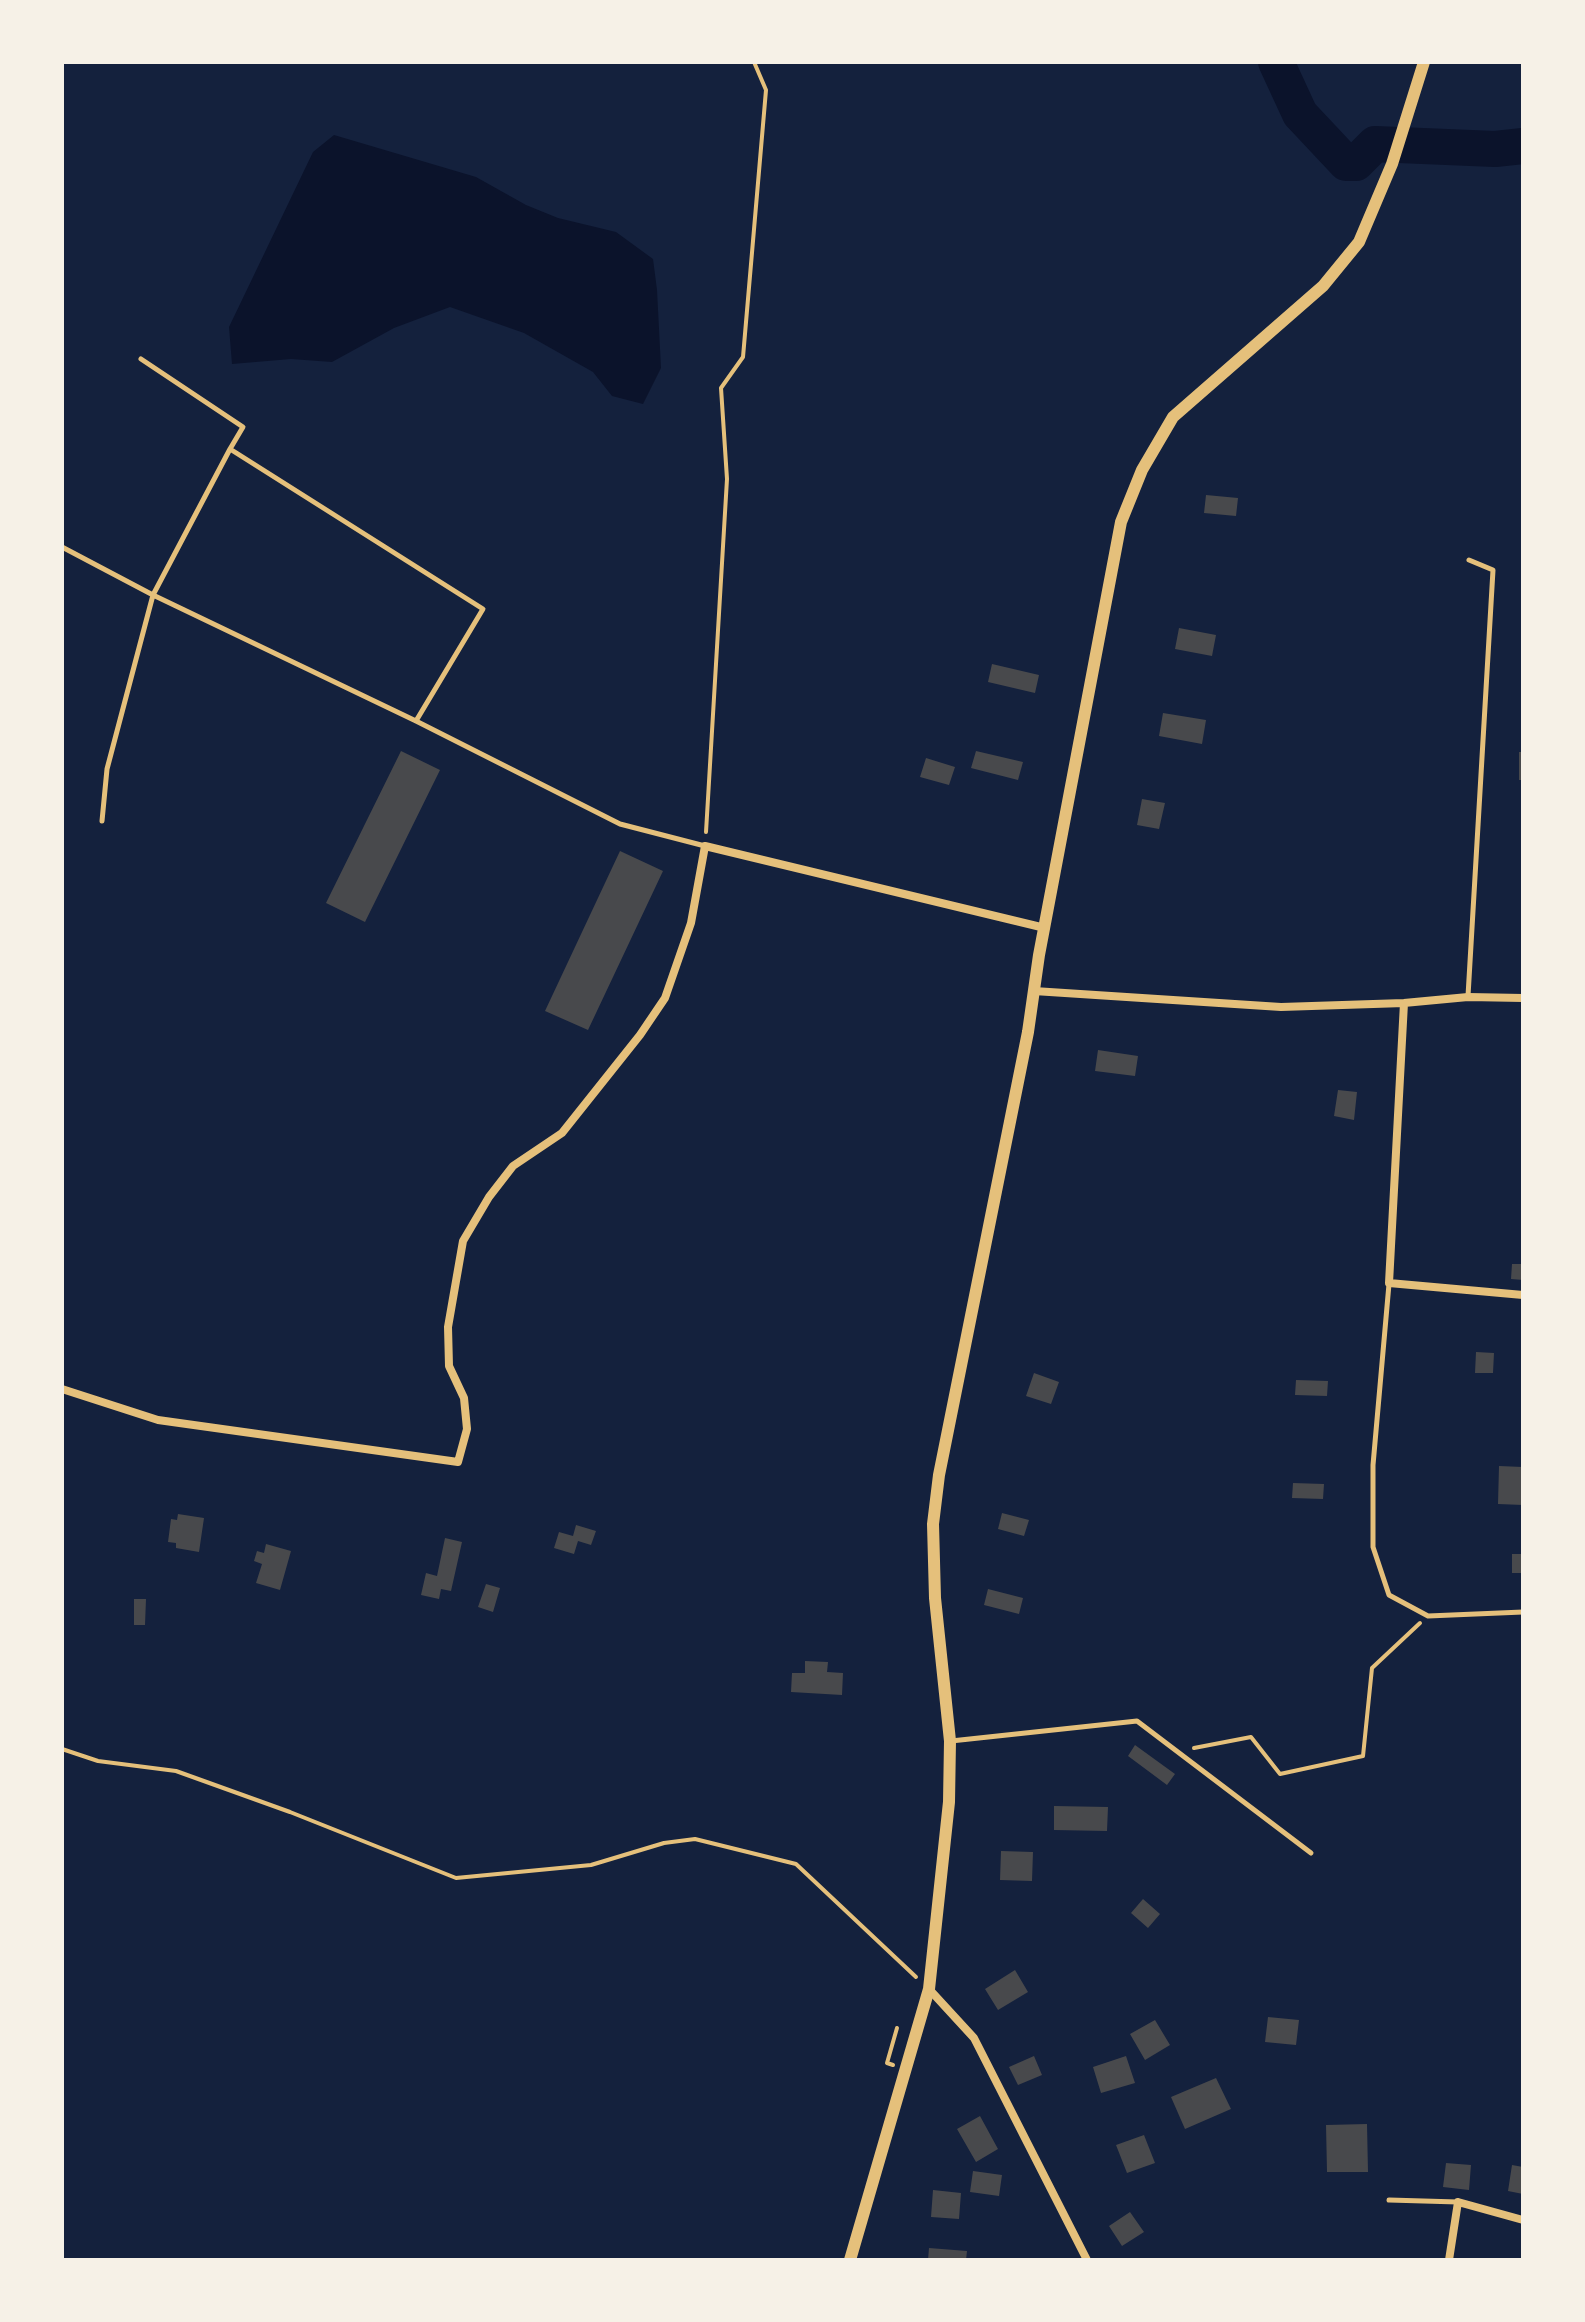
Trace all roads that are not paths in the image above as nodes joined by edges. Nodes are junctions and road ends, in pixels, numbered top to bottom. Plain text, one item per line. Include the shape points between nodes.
1 (1424, 62) edge
2 (141, 359) dead end
3 (230, 449) junction
4 (62, 547) edge
5 (1469, 560) dead end
6 (153, 595) junction
7 (416, 721) junction
8 (102, 821) dead end
9 (705, 846) junction
10 (1045, 928) junction
11 (1034, 991) junction
12 (1468, 997) junction
13 (1523, 998) edge
14 (1404, 1003) junction
15 (1389, 1283) junction
16 (1523, 1295) edge
17 (62, 1389) edge
18 (1523, 1612) edge
19 (950, 1741) junction
20 (1311, 1853) dead end
21 (929, 1989) junction
22 (1389, 2200) dead end
23 (1458, 2202) junction
24 (1523, 2220) edge
25 (850, 2260) edge
26 (1087, 2260) edge
27 (1449, 2260) edge

1 - 10 street via 1392,164 1359,242 1323,286 1173,417 1142,470 1121,522
2 - 3 lane via 243,427
3 - 6 lane
3 - 7 lane via 483,609
4 - 6 lane
5 - 12 lane via 1493,570
6 - 7 lane
6 - 8 lane via 107,769
7 - 9 lane via 620,824
9 - 10 street
9 - 17 street via 691,923 665,998 562,1133 513,1166 463,1241 448,1327 449,1366 464,1398 467,1429 458,1462 158,1420
10 - 11 street
11 - 14 street via 1281,1007
11 - 19 street via 933,1524
12 - 13 street
12 - 14 street
14 - 15 street
15 - 16 street
15 - 18 lane via 1373,1465 1373,1547 1389,1595 1428,1616
19 - 20 lane via 1137,1721
19 - 21 street via 949,1802
21 - 25 street
21 - 26 street via 974,2038
22 - 23 lane
23 - 24 street
23 - 27 street

